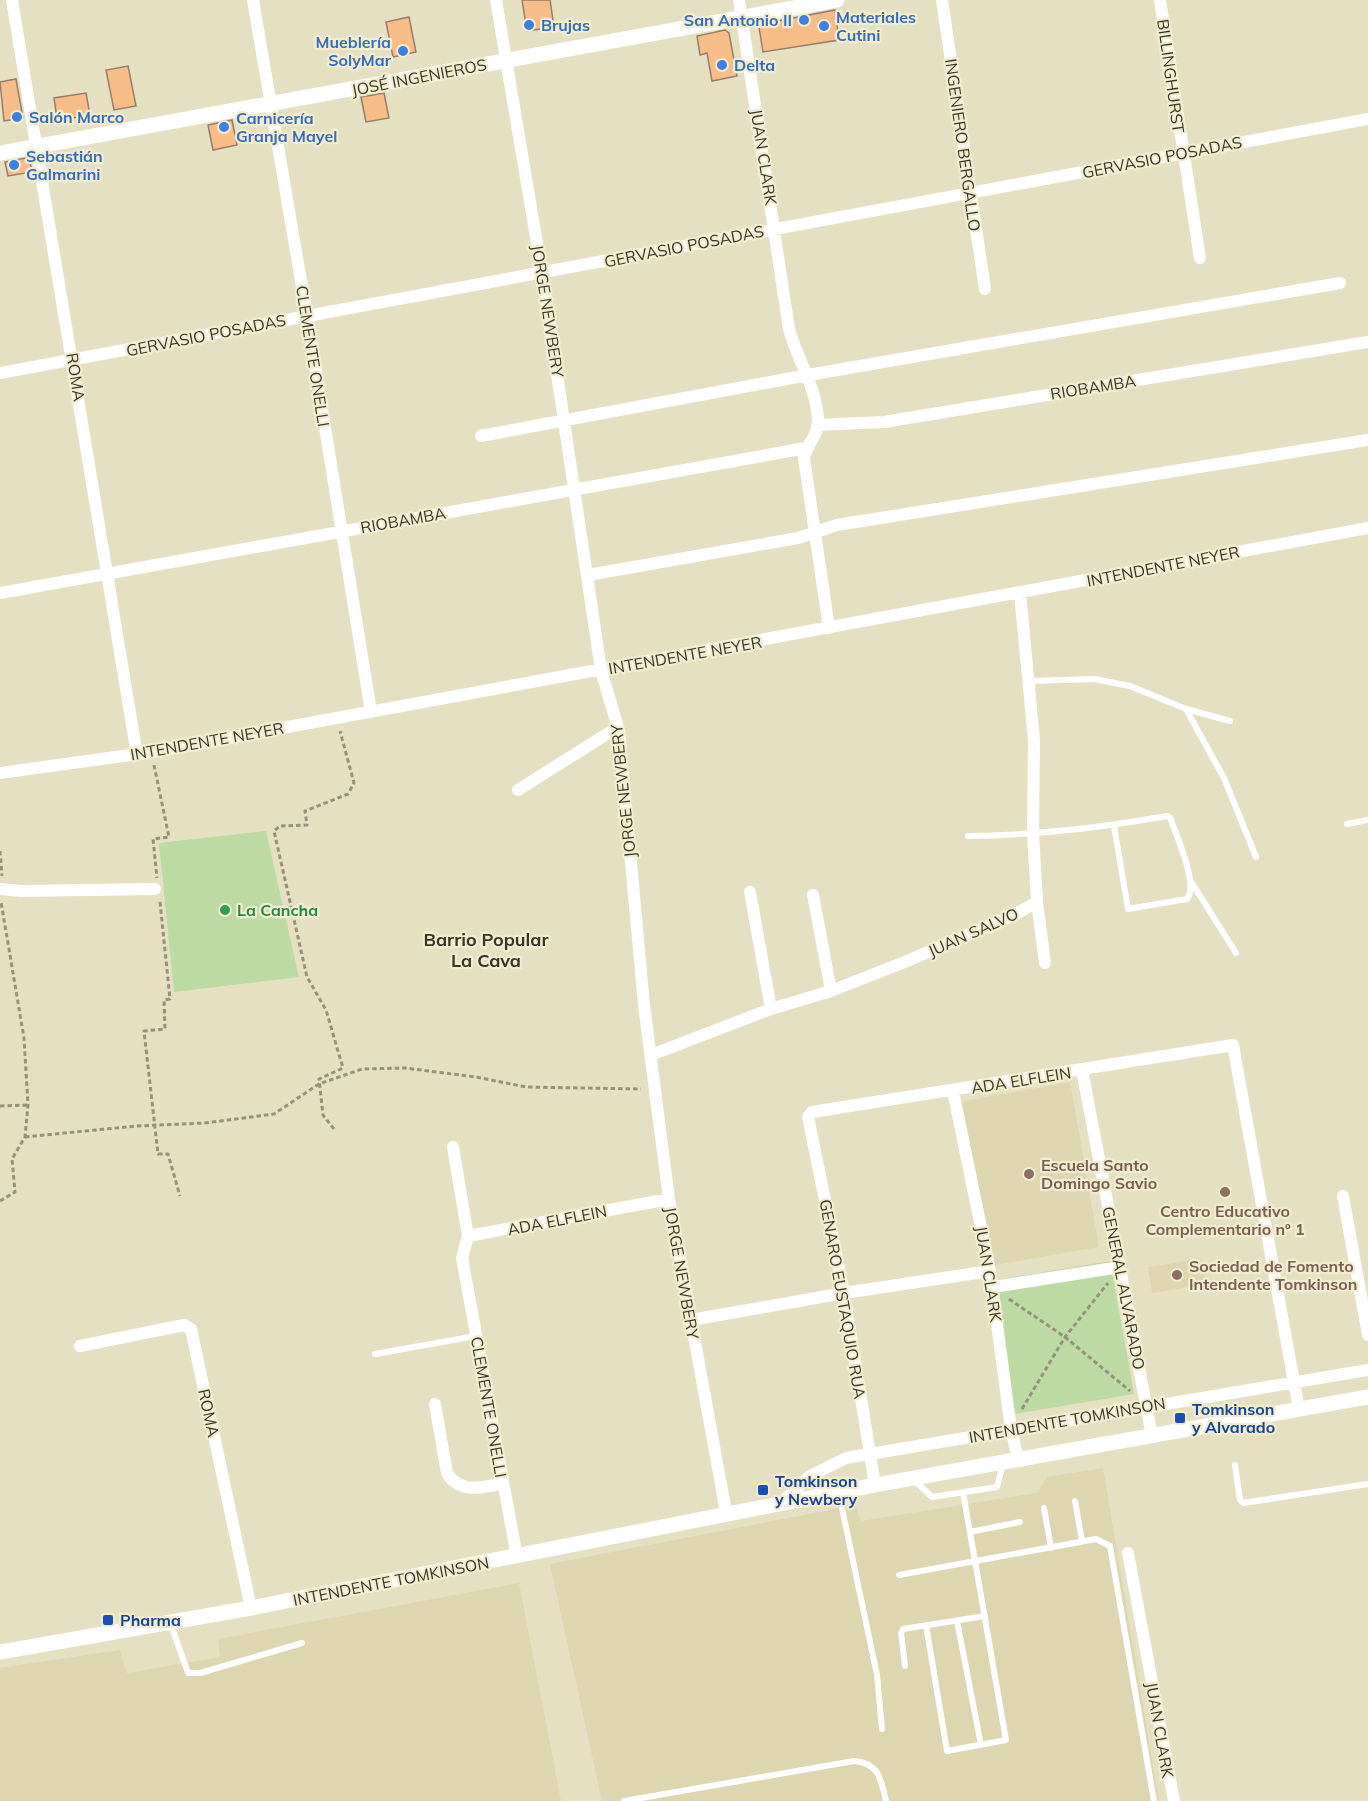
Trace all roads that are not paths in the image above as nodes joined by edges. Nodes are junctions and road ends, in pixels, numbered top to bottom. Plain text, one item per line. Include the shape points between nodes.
1 (12, 0) edge
2 (252, 0) edge
3 (496, 0) edge
4 (739, 0) edge
5 (837, 0) edge
6 (942, 0) edge
7 (1160, 0) edge
8 (742, 18) junction
9 (507, 61) junction
10 (271, 105) junction
11 (1368, 119) edge
12 (37, 146) junction
13 (0, 153) edge
14 (1182, 154) junction
15 (970, 193) junction
16 (775, 229) junction
17 (1200, 258) dead end
18 (542, 273) junction
19 (1340, 284) dead end
20 (985, 289) dead end
21 (308, 316) junction
22 (1368, 342) edge
23 (73, 360) junction
24 (0, 373) edge
25 (808, 375) junction
26 (564, 422) junction
27 (817, 425) junction
28 (481, 436) dead end
29 (1368, 440) edge
30 (806, 448) junction
31 (576, 489) junction
32 (1368, 528) edge
33 (341, 531) junction
34 (816, 532) junction
35 (107, 573) junction
36 (588, 574) junction
37 (0, 593) edge
38 (1020, 593) junction
39 (829, 628) junction
40 (601, 670) junction
41 (1029, 681) junction
42 (1186, 709) junction
43 (371, 712) junction
44 (1230, 721) dead end
45 (618, 727) junction
46 (136, 755) junction
47 (0, 773) edge
48 (518, 790) dead end
49 (1368, 820) edge
50 (1347, 824) dead end
51 (1114, 826) junction
52 (1034, 835) junction
53 (968, 836) dead end
54 (1256, 857) dead end
55 (1191, 882) junction
56 (1, 884) edge
57 (157, 890) road end
58 (750, 892) dead end
59 (813, 895) dead end
60 (1037, 902) junction
61 (1236, 953) dead end
62 (1045, 963) dead end
63 (831, 991) junction
64 (771, 1009) junction
65 (651, 1055) junction
66 (1082, 1070) junction
67 (953, 1091) junction
68 (809, 1114) joint
69 (453, 1147) dead end
70 (1343, 1196) dead end
71 (669, 1199) junction
72 (468, 1236) junction
73 (1120, 1267) junction
74 (990, 1271) junction
75 (993, 1287) junction
76 (844, 1293) junction
77 (691, 1320) junction
78 (1368, 1335) edge
79 (476, 1336) junction
80 (80, 1346) dead end
81 (375, 1354) dead end
82 (1368, 1370) edge
83 (1293, 1383) junction
84 (1368, 1397) edge
85 (435, 1404) dead end
86 (1146, 1406) junction
87 (1299, 1410) junction
88 (1011, 1429) junction
89 (1152, 1436) junction
90 (870, 1454) junction
91 (1011, 1460) junction
92 (1235, 1465) dead end
93 (911, 1478) junction
94 (503, 1483) junction
95 (1368, 1484) edge
96 (874, 1485) junction
97 (839, 1492) junction
98 (963, 1492) junction
99 (1075, 1501) dead end
100 (780, 1504) junction
101 (1044, 1508) dead end
102 (726, 1512) junction
103 (1020, 1522) dead end
104 (970, 1532) junction
105 (1082, 1541) junction
106 (1052, 1548) junction
107 (1128, 1553) dead end
108 (517, 1557) junction
109 (976, 1563) junction
110 (899, 1575) dead end
111 (251, 1608) junction
112 (985, 1616) junction
113 (957, 1621) junction
114 (170, 1622) junction
115 (926, 1625) junction
116 (302, 1643) dead end
117 (0, 1652) edge
118 (905, 1665) dead end
119 (882, 1729) dead end
120 (981, 1745) junction
121 (624, 1801) edge
122 (886, 1801) edge
123 (1154, 1801) edge
124 (1174, 1801) edge

1 - 12 street, ROMA
2 - 10 street, CLEMENTE ONELLI
3 - 9 street, JORGE NEWBERY
4 - 8 street, JUAN CLARK
5 - 8 street, JOSÉ INGENIEROS
6 - 15 street, INGENIERO BERGALLO
7 - 14 street, BILLINGHURST
8 - 9 street, JOSÉ INGENIEROS
8 - 16 street, JUAN CLARK
9 - 10 street, JOSÉ INGENIEROS
9 - 18 street, JORGE NEWBERY
10 - 12 street, JOSÉ INGENIEROS
10 - 21 street, CLEMENTE ONELLI
11 - 14 street, GERVASIO POSADAS
12 - 13 street, JOSÉ INGENIEROS
12 - 23 street, ROMA
14 - 15 street, GERVASIO POSADAS
14 - 17 street, BILLINGHURST
15 - 16 street, GERVASIO POSADAS
15 - 20 street, INGENIERO BERGALLO
16 - 18 street, GERVASIO POSADAS
16 - 25 street, JUAN CLARK via 789,329
18 - 21 street, GERVASIO POSADAS
18 - 26 street, JORGE NEWBERY
19 - 25 street
21 - 23 street, GERVASIO POSADAS
21 - 33 street, CLEMENTE ONELLI
22 - 27 street, RIOBAMBA via 884,422
23 - 24 street, GERVASIO POSADAS
23 - 35 street, ROMA
25 - 26 street
25 - 27 street, JUAN CLARK
26 - 28 street
26 - 31 street, JORGE NEWBERY
27 - 30 street
29 - 34 street via 837,525
30 - 31 street, RIOBAMBA
30 - 34 street via 804,458
31 - 33 street, RIOBAMBA
31 - 36 street, JORGE NEWBERY
32 - 38 street, INTENDENTE NEYER
33 - 35 street, RIOBAMBA
33 - 43 street, CLEMENTE ONELLI
34 - 36 street
34 - 39 street
35 - 37 street, RIOBAMBA
35 - 46 street, ROMA
36 - 40 street, JORGE NEWBERY
38 - 39 street, INTENDENTE NEYER
38 - 41 street, JUAN SALVO
39 - 40 street, INTENDENTE NEYER
40 - 43 street, INTENDENTE NEYER
40 - 45 street, JORGE NEWBERY
41 - 42 lane via 1094,679 1130,686
41 - 52 street, JUAN SALVO via 1034,740
42 - 44 lane
42 - 54 lane via 1224,778
43 - 46 street, INTENDENTE NEYER
45 - 48 street
45 - 65 street, JORGE NEWBERY
46 - 47 street, INTENDENTE NEYER
49 - 50 lane
51 - 52 lane
51 - 55 lane via 1170,817
51 - 55 lane via 1128,909 1187,899
52 - 53 lane
52 - 60 street, JUAN SALVO
55 - 61 lane
56 - 57 street via 45,892
58 - 64 street
59 - 63 street
60 - 62 street
60 - 63 street, JUAN SALVO
63 - 64 street, JUAN SALVO
64 - 65 street, JUAN SALVO
65 - 71 street, JORGE NEWBERY
66 - 67 street, ADA ELFLEIN
66 - 73 street, GENERAL ALVARADO
66 - 83 street, ADA ELFLEIN via 1233,1045
67 - 68 street, ADA ELFLEIN
67 - 74 street, JUAN CLARK
68 - 76 street, GENARO EUSTAQUIO RUA
69 - 72 street
70 - 78 street
71 - 72 street, ADA ELFLEIN
71 - 77 street, JORGE NEWBERY
72 - 79 street, CLEMENTE ONELLI via 462,1258
73 - 75 street
73 - 86 street, GENERAL ALVARADO
74 - 75 street, JUAN CLARK
74 - 76 street
75 - 88 street, JUAN CLARK
76 - 77 street
76 - 90 street, GENARO EUSTAQUIO RUA
77 - 102 street, JORGE NEWBERY
79 - 81 lane
79 - 94 street, CLEMENTE ONELLI
80 - 111 street, ROMA via 184,1325 191,1329
82 - 83 street, INTENDENTE TOMKINSON
83 - 86 street, INTENDENTE TOMKINSON
83 - 87 street
84 - 87 street, INTENDENTE TOMKINSON
85 - 94 street via 447,1473 452,1480 474,1488
86 - 88 street, INTENDENTE TOMKINSON
86 - 89 street, GENERAL ALVARADO
87 - 89 street, INTENDENTE TOMKINSON
88 - 90 street, INTENDENTE TOMKINSON
88 - 91 street, JUAN CLARK
89 - 91 street, INTENDENTE TOMKINSON
90 - 96 street, GENARO EUSTAQUIO RUA
90 - 100 street, INTENDENTE TOMKINSON via 825,1467
91 - 93 street, INTENDENTE TOMKINSON
91 - 98 lane via 997,1487
92 - 95 lane via 1243,1503
93 - 96 street, INTENDENTE TOMKINSON
93 - 98 lane via 932,1497
94 - 108 street, CLEMENTE ONELLI
96 - 97 street, INTENDENTE TOMKINSON
97 - 100 street, INTENDENTE TOMKINSON
97 - 119 lane via 877,1675
98 - 104 lane
99 - 105 lane
100 - 102 street, INTENDENTE TOMKINSON
101 - 106 lane
102 - 108 street, INTENDENTE TOMKINSON
103 - 104 lane
104 - 109 lane
105 - 106 lane
105 - 123 lane via 1096,1539 1110,1546
106 - 109 lane
107 - 124 street, JUAN CLARK
108 - 111 street, INTENDENTE TOMKINSON
109 - 110 lane
109 - 112 lane
111 - 114 street, INTENDENTE TOMKINSON
112 - 113 lane
112 - 120 lane via 1007,1738
113 - 115 lane
113 - 120 lane
114 - 116 lane via 188,1673 200,1673
114 - 117 street, INTENDENTE TOMKINSON
115 - 118 lane via 902,1630
115 - 120 lane via 947,1751
121 - 122 lane via 854,1761 872,1766 881,1775

